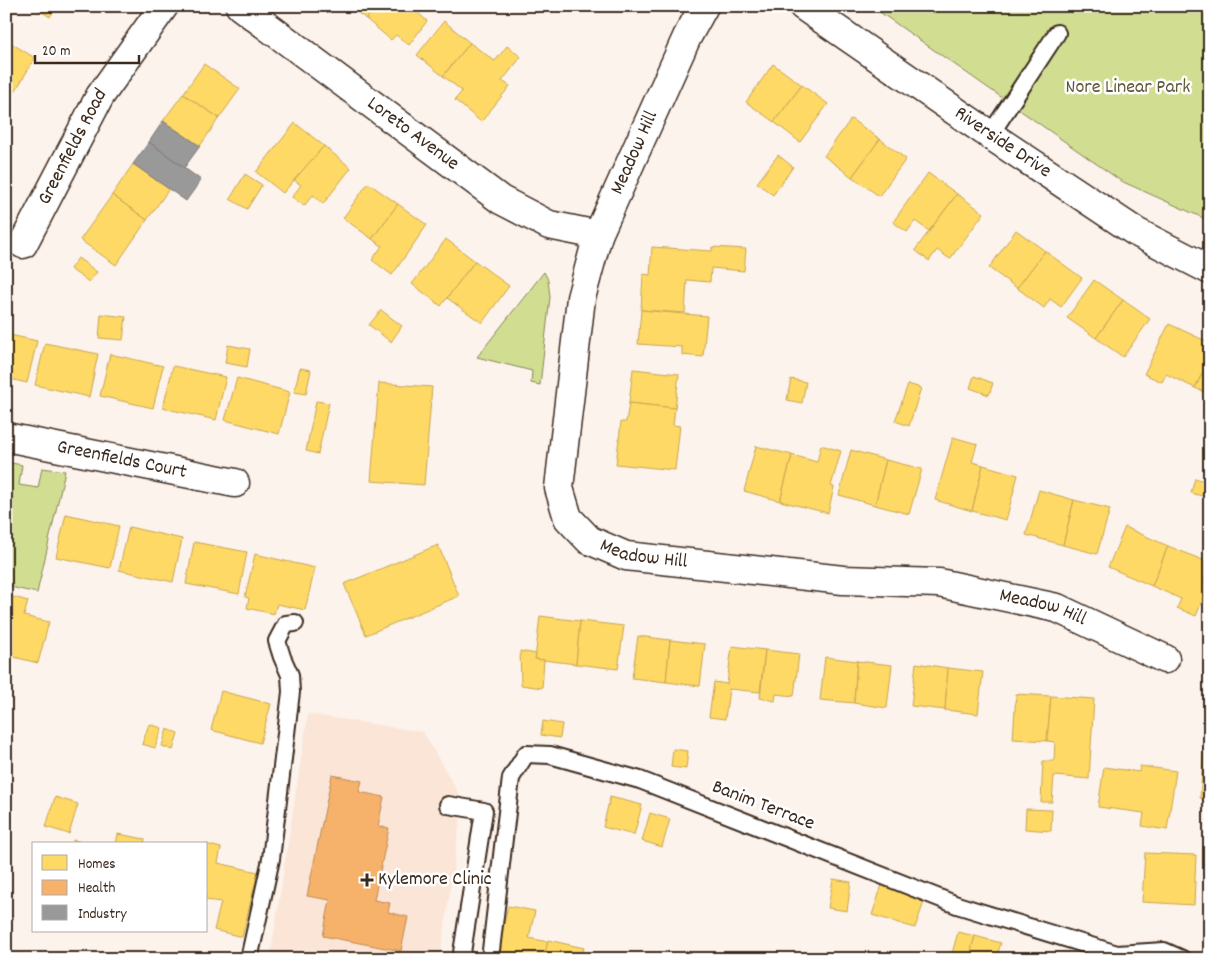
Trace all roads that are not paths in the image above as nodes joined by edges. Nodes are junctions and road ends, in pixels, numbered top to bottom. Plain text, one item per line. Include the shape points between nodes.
1 (164, 6) edge
2 (240, 6) edge
3 (704, 6) edge
4 (803, 6) edge
5 (1057, 33) dead end
6 (990, 135) junction
7 (598, 235) junction
8 (23, 244) dead end
9 (1210, 270) edge
10 (6, 437) edge
11 (235, 483) dead end
12 (295, 623) dead end
13 (1165, 659) dead end
14 (448, 805) dead end
15 (249, 959) edge
16 (461, 959) edge
17 (490, 959) edge
18 (1182, 959) edge

1 - 8 street, Greenfields Road via 100,96
2 - 7 street, Loreto Avenue via 501,200 549,225
3 - 7 street, Meadow Hill
4 - 6 street, Riverside Drive
5 - 6 lane
6 - 9 street, Riverside Drive via 1136,232
7 - 13 street, Meadow Hill via 581,298 559,488 568,518 589,540 626,556 843,580 939,583 1057,608
10 - 11 street, Greenfields Court
12 - 15 lane via 286,624 277,641 290,675 291,692 271,860
14 - 16 lane via 484,812
17 - 18 lane, Banim Terrace via 511,778 526,754 550,755 640,780 957,905 1117,954 1164,952

